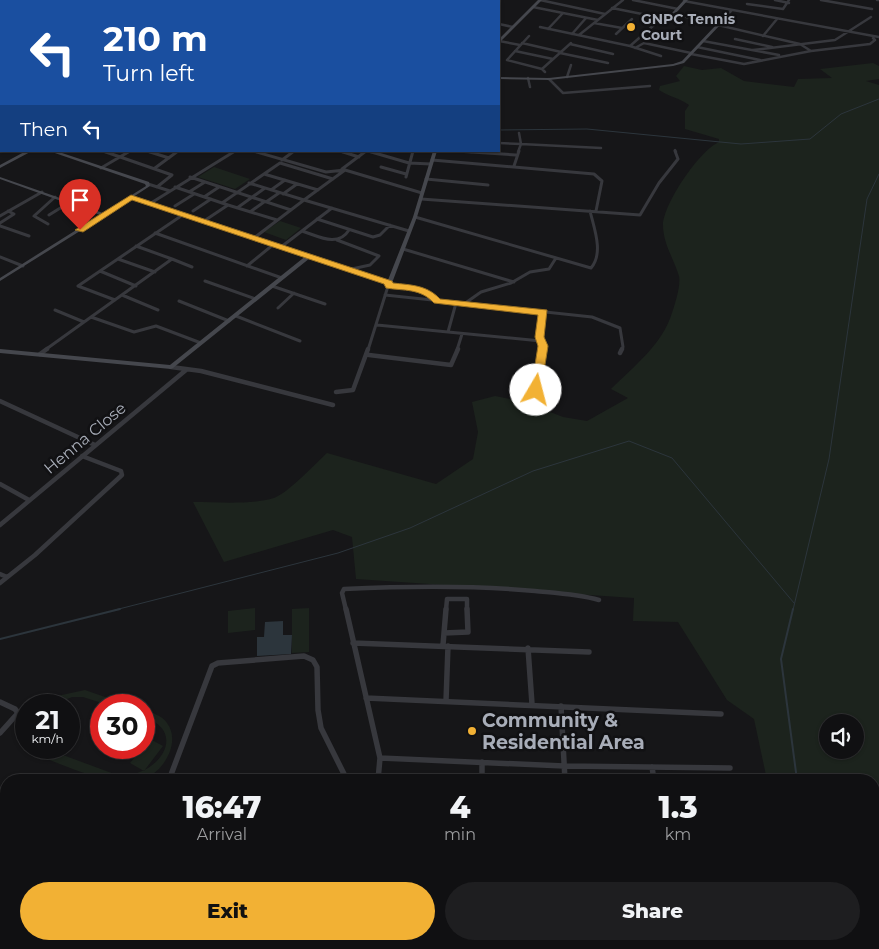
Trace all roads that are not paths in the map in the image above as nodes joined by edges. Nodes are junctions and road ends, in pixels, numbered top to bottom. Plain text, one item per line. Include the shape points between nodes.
1 (540, 0) edge
2 (614, 0) edge
3 (633, 0) edge
4 (775, 0) edge
5 (821, 0) edge
6 (621, 1) edge
7 (685, 1) edge
8 (789, 1) edge
9 (747, 4) dead end
10 (533, 7) junction
11 (612, 8) junction
12 (678, 9) junction
13 (872, 9) dead end
14 (732, 10) junction
15 (563, 13) junction
16 (605, 14) junction
17 (586, 18) junction
18 (871, 18) dead end
19 (632, 19) dead end
20 (777, 19) junction
21 (598, 20) junction
22 (594, 23) junction
23 (500, 24) edge
24 (718, 25) junction
25 (513, 27) junction
26 (540, 27) dead end
27 (622, 28) junction
28 (548, 29) junction
29 (847, 32) junction
30 (572, 34) junction
31 (616, 34) dead end
32 (579, 35) junction
33 (529, 36) dead end
34 (763, 36) junction
35 (873, 38) junction
36 (879, 38) edge
37 (735, 39) dead end
38 (500, 40) edge
39 (500, 41) edge
40 (703, 41) junction
41 (521, 44) junction
42 (800, 44) junction
43 (630, 46) junction
44 (697, 47) junction
45 (781, 47) junction
46 (635, 48) junction
47 (776, 48) junction
48 (753, 50) junction
49 (515, 51) junction
50 (811, 51) junction
51 (561, 52) junction
52 (691, 53) junction
53 (792, 53) dead end
54 (613, 54) dead end
55 (661, 56) dead end
56 (783, 56) junction
57 (553, 59) junction
58 (762, 60) junction
59 (608, 63) dead end
60 (572, 65) dead end
61 (542, 68) junction
62 (545, 72) dead end
63 (567, 77) junction
64 (500, 78) edge
65 (528, 78) junction
66 (549, 79) junction
67 (650, 86) dead end
68 (530, 87) dead end
69 (519, 134) dead end
70 (500, 143) edge
71 (521, 144) junction
72 (601, 148) dead end
73 (675, 150) dead end
74 (28, 152) edge
75 (53, 152) edge
76 (106, 152) edge
77 (128, 152) edge
78 (151, 152) edge
79 (177, 152) edge
80 (233, 152) edge
81 (256, 152) edge
82 (293, 152) edge
83 (343, 152) edge
84 (366, 152) edge
85 (370, 152) edge
86 (413, 152) edge
87 (435, 152) edge
88 (479, 152) edge
89 (516, 155) junction
90 (121, 157) junction
91 (359, 157) junction
92 (169, 158) junction
93 (282, 160) junction
94 (432, 162) junction
95 (409, 163) junction
96 (514, 166) junction
97 (0, 167) edge
98 (382, 167) dead end
99 (101, 168) junction
100 (155, 168) junction
101 (343, 170) junction
102 (264, 174) junction
103 (190, 177) junction
104 (0, 178) edge
105 (333, 179) junction
106 (426, 179) junction
107 (285, 180) junction
108 (205, 182) junction
109 (249, 183) junction
110 (148, 184) junction
111 (297, 184) junction
112 (488, 185) dead end
113 (157, 187) junction
114 (219, 187) junction
115 (175, 188) junction
116 (265, 188) junction
117 (271, 190) junction
118 (318, 190) junction
119 (170, 191) junction
120 (42, 192) junction
121 (189, 192) junction
122 (236, 193) junction
123 (281, 193) junction
124 (422, 193) junction
125 (194, 194) junction
126 (55, 197) junction
127 (204, 197) junction
128 (131, 198) junction
129 (251, 198) junction
130 (211, 199) junction
131 (421, 199) junction
132 (304, 200) junction
133 (70, 202) junction
134 (222, 202) junction
135 (265, 202) junction
136 (151, 203) junction
137 (228, 205) junction
138 (175, 206) dead end
139 (237, 208) junction
140 (332, 208) junction
141 (291, 210) junction
142 (8, 211) junction
143 (193, 211) dead end
144 (590, 211) junction
145 (596, 211) junction
146 (250, 212) junction
147 (105, 214) junction
148 (184, 214) junction
149 (49, 215) dead end
150 (0, 216) edge
151 (415, 217) junction
152 (317, 219) junction
153 (276, 220) junction
154 (204, 222) junction
155 (0, 224) edge
156 (48, 224) dead end
157 (390, 225) junction
158 (302, 230) junction
159 (349, 230) junction
160 (409, 231) junction
161 (156, 233) junction
162 (29, 236) dead end
163 (254, 238) junction
164 (337, 240) junction
165 (274, 244) junction
166 (136, 246) junction
167 (281, 247) junction
168 (403, 248) junction
169 (310, 256) junction
170 (0, 257) edge
171 (556, 258) junction
172 (118, 259) junction
173 (172, 259) junction
174 (23, 266) junction
175 (247, 266) junction
176 (192, 267) dead end
177 (348, 270) junction
178 (100, 271) junction
179 (154, 272) junction
180 (282, 278) junction
181 (0, 280) edge
182 (206, 281) dead end
183 (514, 282) junction
184 (389, 284) junction
185 (136, 286) junction
186 (272, 286) junction
187 (294, 293) junction
188 (385, 295) junction
189 (122, 296) junction
190 (256, 299) junction
191 (115, 300) junction
192 (179, 301) dead end
193 (437, 301) junction
194 (456, 303) junction
195 (324, 304) dead end
196 (464, 304) junction
197 (278, 308) dead end
198 (56, 310) dead end
199 (158, 310) dead end
200 (543, 312) junction
201 (236, 316) junction
202 (92, 317) junction
203 (229, 321) junction
204 (84, 322) junction
205 (377, 325) junction
206 (448, 332) junction
207 (462, 334) junction
208 (300, 341) dead end
209 (541, 341) junction
210 (201, 344) junction
211 (0, 351) edge
212 (620, 353) dead end
213 (40, 354) junction
214 (368, 354) junction
215 (171, 367) junction
216 (186, 370) junction
217 (336, 392) dead end
218 (547, 396) dead end
219 (0, 401) edge
220 (332, 405) dead end
221 (95, 445) junction
222 (82, 456) junction
223 (0, 484) edge
224 (30, 500) junction
225 (0, 525) edge
226 (0, 574) edge
227 (7, 577) junction
228 (0, 583) edge
229 (599, 600) dead end
230 (444, 634) junction
231 (353, 643) junction
232 (446, 645) junction
233 (528, 648) junction
234 (589, 652) dead end
235 (366, 698) junction
236 (446, 701) junction
237 (0, 702) edge
238 (532, 704) junction
239 (561, 706) junction
240 (721, 714) dead end
241 (0, 733) edge
242 (380, 758) junction
243 (482, 762) junction
244 (564, 766) junction
245 (652, 767) junction
246 (730, 768) dead end
247 (171, 774) edge
248 (346, 774) edge
249 (379, 774) edge
250 (482, 774) edge
251 (565, 774) edge
252 (653, 774) edge

1 - 10 street
1 - 16 street
2 - 6 street
3 - 12 street
4 - 8 street
5 - 13 street
6 - 11 street
7 - 12 street
7 - 14 street
8 - 9 street via 783,10
10 - 15 street
10 - 25 street
11 - 16 street
11 - 43 street via 662,18
12 - 24 street via 673,14
14 - 20 street
14 - 24 street
15 - 17 street
15 - 28 street
16 - 21 street
17 - 21 street
17 - 30 street
18 - 29 street
19 - 27 street
20 - 29 street
20 - 34 street
21 - 22 street
22 - 27 street
22 - 32 street
23 - 25 street
24 - 34 street
24 - 40 street
25 - 38 street
26 - 28 street
27 - 31 street
28 - 30 street
29 - 35 street
29 - 42 street via 835,40
30 - 32 street
32 - 43 street
33 - 41 street
34 - 42 street
35 - 36 street
35 - 50 street via 875,40 870,44
37 - 47 street
39 - 41 street
40 - 44 street
40 - 48 street
41 - 49 street
41 - 51 street
42 - 45 street
42 - 50 street
43 - 46 street
44 - 52 street
44 - 58 street
45 - 47 street
45 - 53 street
46 - 52 street via 644,43
46 - 55 street
47 - 48 street
48 - 56 street
49 - 57 street
49 - 61 street via 508,60
50 - 56 street
51 - 54 street via 571,44
51 - 57 street
51 - 59 street
52 - 58 street via 741,64
52 - 63 street via 683,62 673,65
56 - 58 street
57 - 61 street
60 - 63 street
61 - 62 street
63 - 66 street
64 - 65 street
65 - 66 street
65 - 68 street
66 - 67 street via 563,93
69 - 71 street
70 - 71 street
71 - 72 street
71 - 89 street
73 - 145 street via 678,159 641,214
74 - 97 street
75 - 99 street
76 - 90 street
77 - 90 street
78 - 92 street
79 - 92 street
80 - 103 street
81 - 93 street
82 - 93 street
83 - 91 street
84 - 91 street
85 - 95 street
86 - 95 street
87 - 94 street
88 - 89 street
89 - 96 street
90 - 99 street
90 - 100 street
91 - 101 street
92 - 100 street
93 - 101 street via 327,172
94 - 95 street
94 - 96 street
94 - 106 street
95 - 98 street via 406,176
96 - 145 street via 598,176 602,181
99 - 110 street
100 - 113 street via 172,175
101 - 105 street
101 - 124 street
102 - 105 street via 281,163
102 - 107 street
102 - 109 street
103 - 108 street
103 - 115 street
104 - 120 street
105 - 118 street
106 - 112 street
106 - 124 street
107 - 111 street
107 - 117 street
108 - 114 street
108 - 121 street
109 - 116 street
109 - 122 street
110 - 113 street
110 - 128 street
111 - 118 street
111 - 123 street
113 - 119 street
114 - 122 street
114 - 127 street
115 - 119 street
115 - 121 street
116 - 117 street
116 - 129 street
117 - 123 street
118 - 132 street
119 - 136 street
120 - 126 street
120 - 142 street
121 - 125 street
122 - 129 street
122 - 134 street
123 - 132 street
123 - 135 street
124 - 131 street
125 - 127 street
125 - 138 street
126 - 133 street
126 - 156 street via 34,216
127 - 130 street
128 - 136 street
128 - 147 street
129 - 135 street
129 - 139 street
130 - 134 street
130 - 143 street
131 - 144 street
131 - 151 street
132 - 140 street
132 - 141 street
133 - 147 street
133 - 149 street
134 - 137 street
135 - 141 street
135 - 146 street
136 - 148 street
137 - 139 street
137 - 154 street
139 - 146 street
140 - 152 street
140 - 157 street
141 - 153 street
142 - 150 street
142 - 155 street via 14,214
144 - 145 street
144 - 171 street via 597,239 594,266 589,268
146 - 153 street
147 - 174 street
148 - 154 street
148 - 161 street
151 - 160 street
151 - 171 street
152 - 158 street
152 - 159 street
153 - 163 street
154 - 163 street
155 - 162 street
157 - 159 street via 376,237
157 - 160 street
158 - 164 street
158 - 167 street
159 - 164 street via 344,238
160 - 168 street
161 - 166 street
161 - 175 street
163 - 165 street
164 - 177 street via 378,256 368,267 354,266
165 - 167 street
165 - 175 street
166 - 172 street
166 - 173 street
167 - 169 street
168 - 183 street
168 - 184 street
169 - 177 street
169 - 180 street
170 - 174 street
171 - 183 street via 549,270 530,272
172 - 178 street
172 - 179 street
173 - 176 street
173 - 179 street
174 - 181 street
175 - 180 street
177 - 184 street
178 - 185 street
178 - 191 street via 78,286
179 - 185 street
180 - 186 street
182 - 190 street
183 - 196 street via 481,292
184 - 188 street
184 - 193 street via 416,288 431,294
185 - 189 street
186 - 187 street
186 - 190 street
187 - 195 street
187 - 197 street
188 - 193 street
188 - 205 street
189 - 191 street
189 - 199 street
190 - 201 street
191 - 202 street
192 - 203 street
193 - 194 street
194 - 196 street
194 - 206 street
196 - 200 street
198 - 204 street
200 - 209 street
200 - 212 street via 584,315 612,323 620,328 623,340
201 - 203 street
201 - 208 street
202 - 204 street
202 - 210 street via 134,332 156,326
203 - 210 street
204 - 213 street
205 - 206 street
205 - 214 street via 368,345
206 - 207 street
207 - 209 street
207 - 214 street via 454,362 450,365
209 - 218 street via 536,390
210 - 215 street
211 - 213 street
213 - 215 street
214 - 217 street via 353,390
215 - 216 street
216 - 220 street via 201,371
216 - 221 street, Henna Close
219 - 221 street
221 - 222 street, Henna Close
222 - 224 street, Henna Close
222 - 227 street via 121,471 122,476
223 - 224 street
224 - 225 street, Henna Close
226 - 227 street
227 - 228 street
229 - 231 street via 514,589 420,585 347,588 342,592
230 - 230 street via 448,597 467,599 468,632
230 - 232 street
231 - 232 street
231 - 235 street
232 - 233 street
232 - 236 street
233 - 234 street
233 - 238 street
235 - 236 street
235 - 242 street
236 - 238 street
237 - 241 street via 18,713
238 - 239 street
239 - 240 street
239 - 244 street
242 - 243 street
242 - 249 street
243 - 244 street
243 - 250 street
244 - 245 street
244 - 251 street
245 - 246 street
245 - 252 street
247 - 248 street via 212,666 304,656 313,660 317,667 320,724

